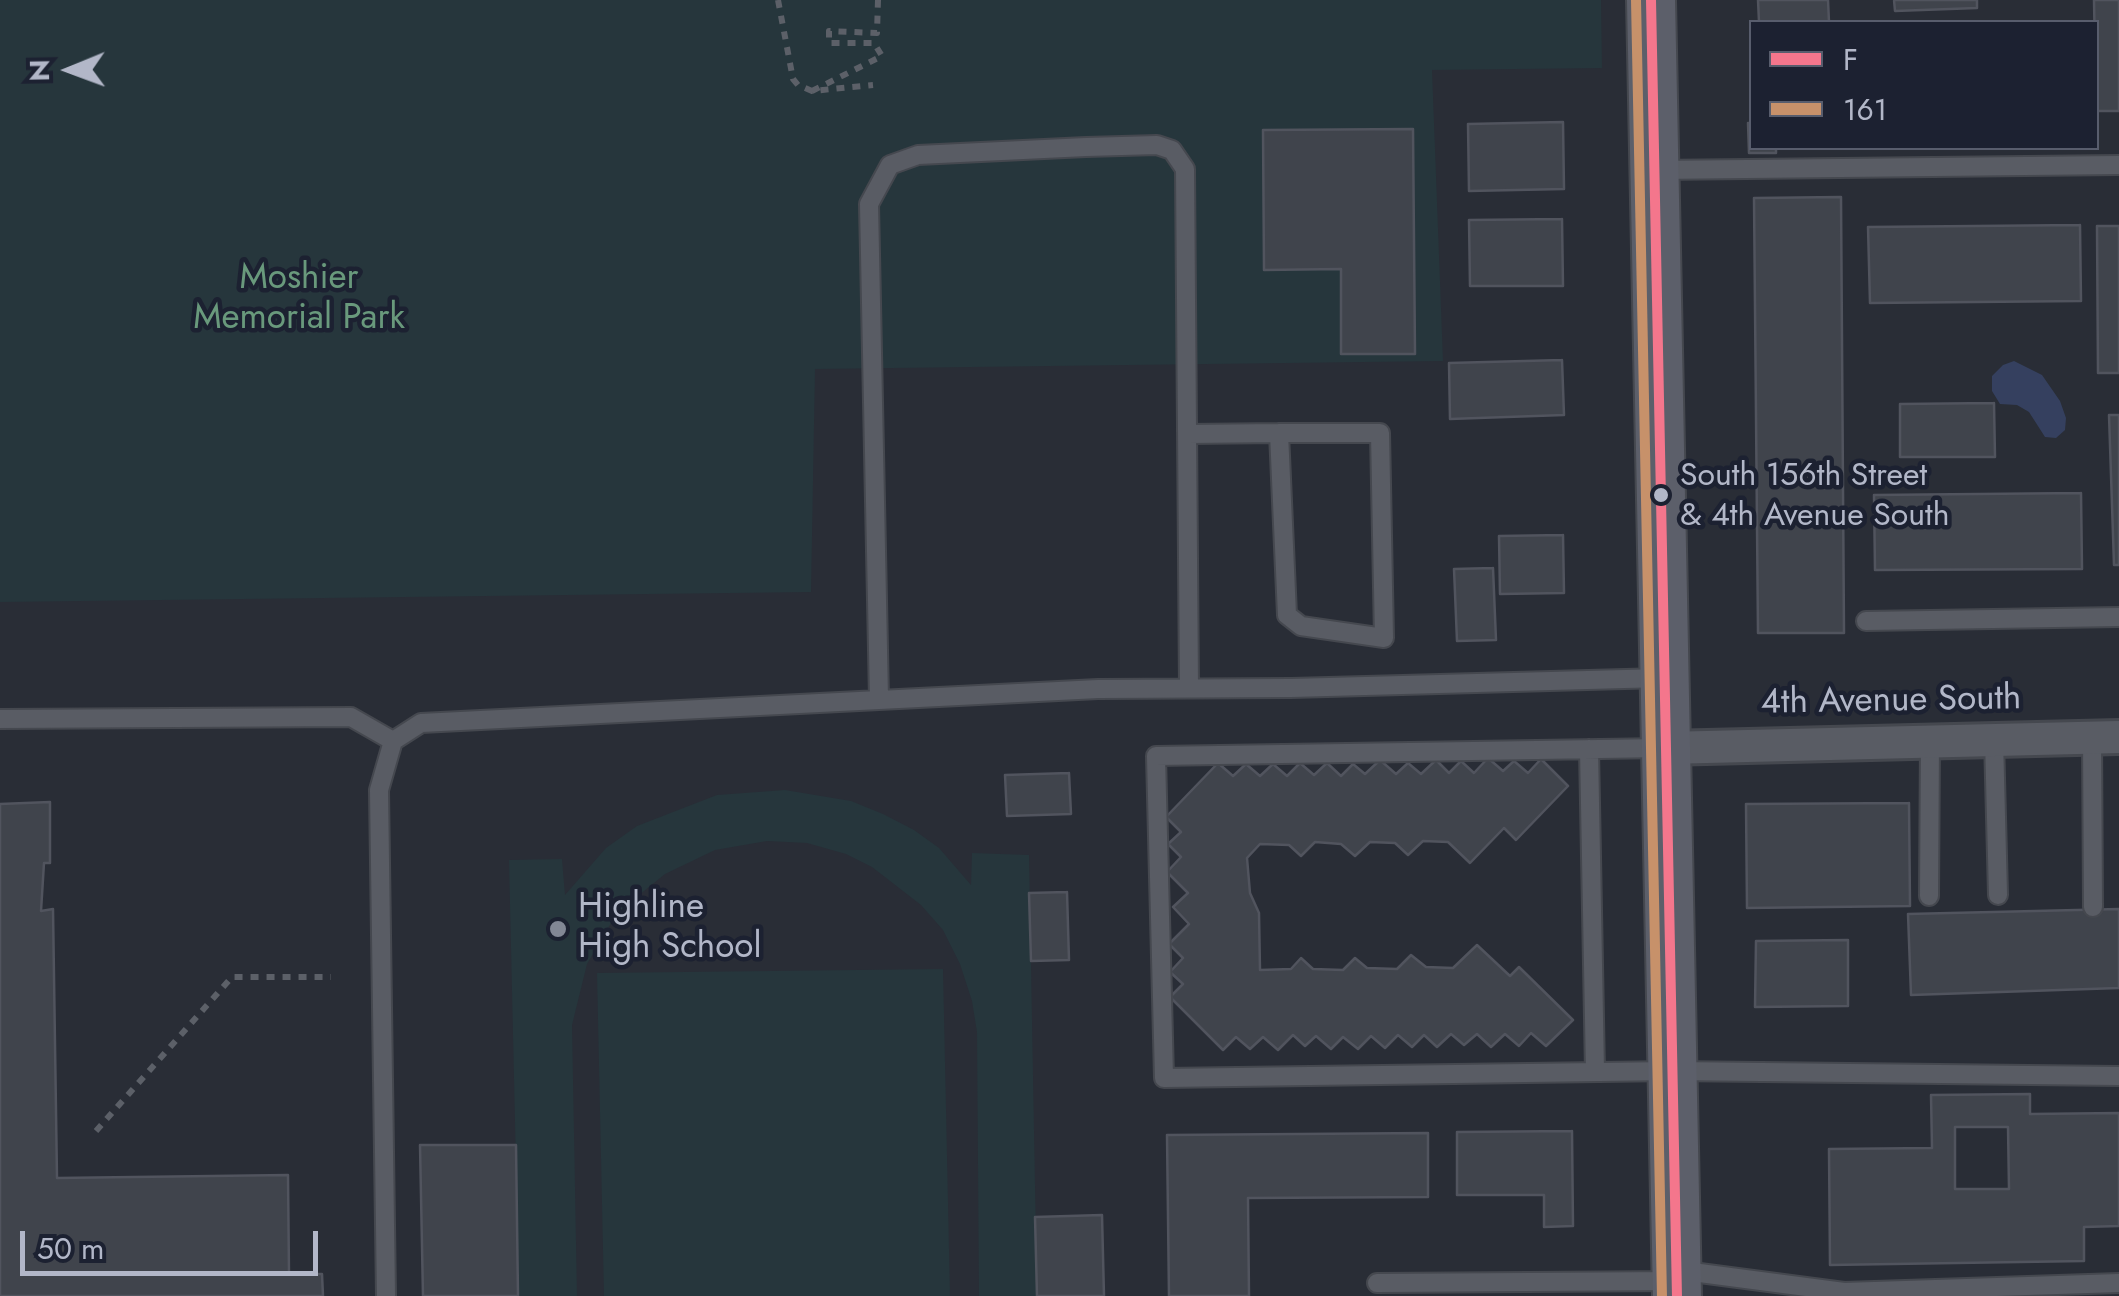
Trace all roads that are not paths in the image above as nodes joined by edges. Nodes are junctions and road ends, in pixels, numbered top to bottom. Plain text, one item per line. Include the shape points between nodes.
1 (1651, 0) edge
2 (2119, 165) edge
3 (1654, 170) junction
4 (1280, 433) junction
5 (1188, 434) junction
6 (2119, 617) edge
7 (1866, 621) dead end
8 (1663, 678) junction
9 (1190, 688) junction
10 (879, 699) junction
11 (0, 719) edge
12 (2105, 737) edge
13 (1994, 740) junction
14 (393, 741) junction
15 (1930, 741) junction
16 (1665, 748) junction
17 (1590, 749) junction
18 (1998, 895) dead end
19 (1929, 896) dead end
20 (2093, 906) dead end
21 (1672, 1071) junction
22 (1595, 1072) junction
23 (2119, 1076) edge
24 (1677, 1282) edge
25 (1378, 1283) dead end
26 (2119, 1283) edge
27 (386, 1296) edge

1 - 3 main road
2 - 3 lane
3 - 8 main road
4 - 4 lane via 1287,615 1301,626 1384,638 1380,433
4 - 5 lane
5 - 9 lane
5 - 10 lane via 1185,168 1172,150 1158,145 918,155 890,165 869,204
6 - 7 lane
8 - 9 lane
8 - 16 main road
9 - 10 lane
10 - 14 lane via 420,723
11 - 14 lane via 351,716
12 - 13 street, 4th Avenue South
12 - 20 lane
13 - 15 street, 4th Avenue South
13 - 18 lane
14 - 27 lane via 379,790
15 - 16 street, 4th Avenue South
15 - 19 lane
16 - 17 lane
16 - 21 main road
17 - 22 lane
17 - 22 lane via 1156,756 1164,1078
21 - 22 lane
21 - 23 lane
21 - 24 main road
24 - 25 lane
24 - 26 lane via 1844,1292

